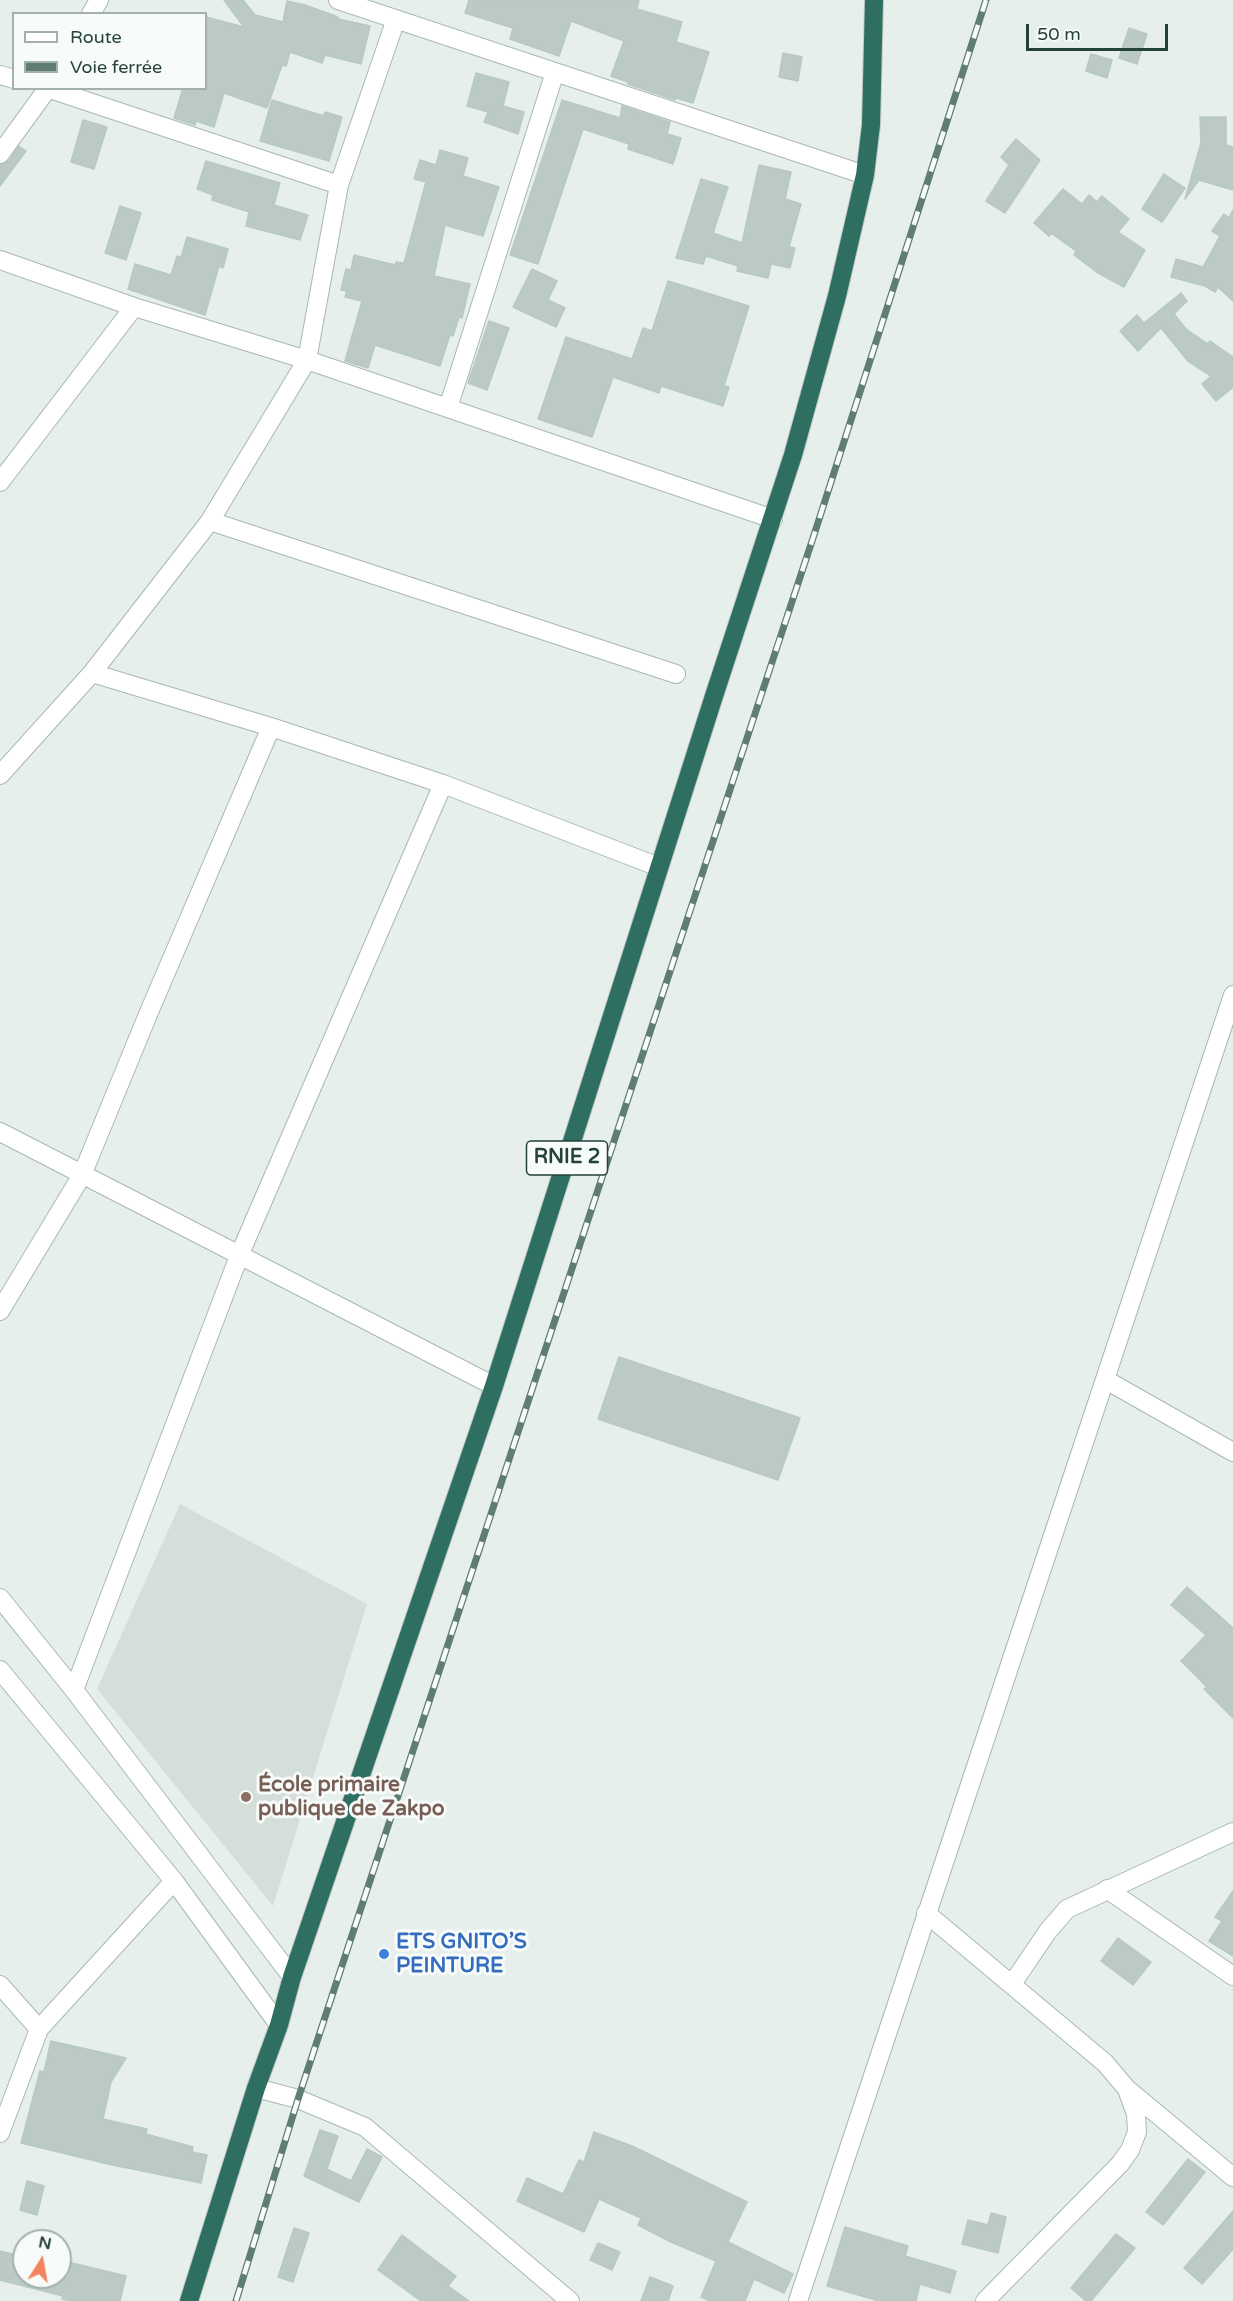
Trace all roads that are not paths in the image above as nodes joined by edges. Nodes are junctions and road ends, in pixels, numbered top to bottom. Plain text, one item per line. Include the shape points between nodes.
1 (338, 0) edge
2 (874, 0) edge
3 (396, 20) junction
4 (555, 72) junction
5 (47, 90) edge
6 (51, 90) edge
7 (0, 154) edge
8 (865, 176) junction
9 (339, 185) junction
10 (0, 260) edge
11 (134, 307) junction
12 (307, 360) junction
13 (448, 408) junction
14 (0, 482) edge
15 (773, 519) junction
16 (210, 521) junction
17 (92, 673) junction
18 (676, 674) dead end
19 (271, 727) junction
20 (0, 775) edge
21 (443, 784) junction
22 (659, 867) junction
23 (1233, 995) edge
24 (0, 1132) edge
25 (82, 1176) junction
26 (239, 1256) junction
27 (0, 1311) edge
28 (1106, 1380) junction
29 (494, 1386) junction
30 (1233, 1452) edge
31 (0, 1598) edge
32 (0, 1670) edge
33 (74, 1690) junction
34 (1233, 1832) edge
35 (174, 1881) junction
36 (1107, 1889) junction
37 (926, 1913) junction
38 (1233, 1976) edge
39 (292, 1977) junction
40 (1012, 1983) junction
41 (0, 1985) edge
42 (279, 2025) junction
43 (39, 2029) junction
44 (256, 2088) junction
45 (1127, 2089) junction
46 (0, 2133) edge
47 (1233, 2177) edge
48 (189, 2301) edge
49 (570, 2301) edge
50 (798, 2301) edge
51 (985, 2301) edge

1 - 3 street
2 - 8 highway, RNIE 2 via 872,125
3 - 4 street
3 - 9 street
4 - 8 street
4 - 13 street
5 - 7 street
6 - 9 street
8 - 15 highway, RNIE 2 via 837,296
9 - 12 street
10 - 11 street
11 - 12 street
11 - 14 street
12 - 13 street
12 - 16 street
13 - 15 street
15 - 22 highway, RNIE 2
16 - 17 street
16 - 18 street
17 - 19 street
17 - 20 street
19 - 21 street
19 - 25 street
21 - 22 street
21 - 26 street
22 - 29 highway, RNIE 2
23 - 28 street
24 - 25 street
25 - 26 street
25 - 27 street
26 - 29 street
26 - 33 street
28 - 30 street
28 - 37 street
29 - 39 highway, RNIE 2
31 - 33 street
32 - 35 street
33 - 39 street
34 - 36 street
35 - 42 street
35 - 43 street
36 - 38 street
36 - 40 street via 1067,1909
37 - 40 street
37 - 50 street
39 - 42 highway, RNIE 2
40 - 45 street via 1105,2063
41 - 43 street
42 - 44 highway, RNIE 2
43 - 46 street
44 - 48 highway, RNIE 2
44 - 49 street via 298,2098 365,2127
45 - 47 street
45 - 51 street via 1136,2114 1137,2132 1130,2150

